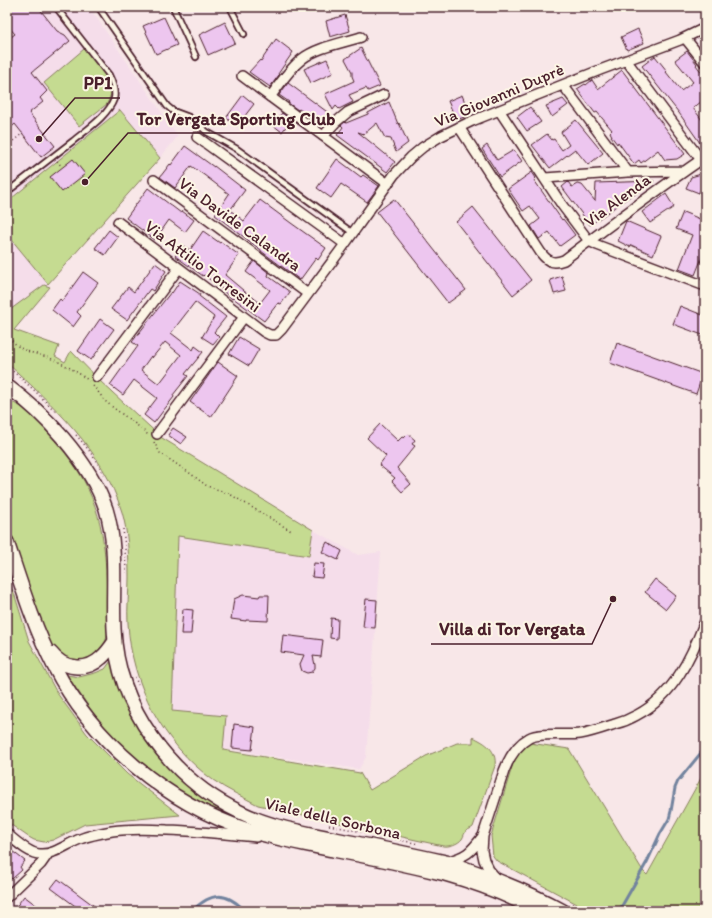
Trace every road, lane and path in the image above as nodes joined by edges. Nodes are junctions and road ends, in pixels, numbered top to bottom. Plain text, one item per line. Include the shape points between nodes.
1 (56, 7) edge
2 (99, 7) edge
3 (173, 7) edge
4 (230, 7) edge
5 (705, 28) edge
6 (244, 34) dead end
7 (360, 37) dead end
8 (685, 38) junction
9 (196, 57) dead end
10 (626, 60) junction
11 (705, 63) edge
12 (242, 76) dead end
13 (563, 85) junction
14 (384, 95) dead end
15 (270, 97) junction
16 (499, 110) junction
17 (459, 127) junction
18 (23, 133) dead end
19 (323, 136) junction
20 (197, 137) dead end
21 (7, 146) edge
22 (703, 158) edge
23 (684, 171) junction
24 (628, 172) junction
25 (544, 178) junction
26 (154, 180) dead end
27 (388, 184) junction
28 (7, 192) edge
29 (118, 222) dead end
30 (353, 233) junction
31 (589, 241) junction
32 (345, 244) junction
33 (179, 268) junction
34 (705, 286) edge
35 (308, 294) junction
36 (244, 317) junction
37 (270, 335) joint
38 (7, 366) edge
39 (98, 377) dead end
40 (7, 386) edge
41 (7, 395) edge
42 (20, 395) junction
43 (55, 411) dead end
44 (73, 432) dead end
45 (157, 434) dead end
46 (107, 481) dead end
47 (122, 526) dead end
48 (7, 542) edge
49 (11, 562) edge
50 (126, 576) dead end
51 (705, 622) edge
52 (115, 641) junction
53 (43, 644) junction
54 (135, 676) dead end
55 (138, 686) dead end
56 (329, 825) dead end
57 (7, 834) edge
58 (483, 836) junction
59 (283, 839) junction
60 (421, 844) dead end
61 (48, 854) junction
62 (446, 862) junction
63 (497, 880) junction
64 (7, 897) edge
65 (568, 908) edge
66 (538, 911) edge
67 (584, 911) edge

1 - 28 lane via 109,76 115,90 114,100 102,117
2 - 30 lane via 167,106 237,149
3 - 9 lane
4 - 6 lane
5 - 8 street, Via Giovanni Duprè
7 - 15 street via 305,56
8 - 10 street, Via Giovanni Duprè
8 - 11 street
10 - 13 street, Via Giovanni Duprè
10 - 22 street
12 - 15 street
13 - 16 street, Via Giovanni Duprè
13 - 24 street
14 - 19 street via 348,112
15 - 19 street
16 - 17 street, Via Giovanni Duprè
16 - 25 street
17 - 27 street, Via Giovanni Duprè via 414,154
17 - 31 street, Via Alenda via 547,260 564,260
18 - 21 path
19 - 27 street
20 - 32 street
22 - 23 street, Via Alenda
23 - 24 street
23 - 31 street, Via Alenda
24 - 25 street
25 - 31 street
26 - 35 street, Via Davide Calandra
27 - 30 street, Via Giovanni Duprè
29 - 33 street, Via Attilio Torresini
30 - 32 street, Via Giovanni Duprè
31 - 34 street
32 - 35 street, Via Giovanni Duprè
33 - 36 street, Via Attilio Torresini
33 - 39 street
35 - 37 street, Via Giovanni Duprè via 279,333
36 - 37 street, Via Attilio Torresini
36 - 45 street
38 - 43 path
40 - 42 street, Viale della Sorbona
41 - 42 street
42 - 52 street, Viale della Sorbona via 53,426 80,458 96,484 103,502 114,550
44 - 46 path via 98,464
47 - 50 path
48 - 49 street, Viale della Sorbona
49 - 53 street, Viale della Sorbona
51 - 58 street via 683,670 666,693 646,710 598,730 581,734 540,735 523,742 508,761
52 - 53 street via 97,661 81,667 62,664
52 - 62 street, Viale della Sorbona via 126,687 151,736 177,768 212,797 241,813 271,824
53 - 59 street, Viale della Sorbona via 76,701 100,732 139,769 172,793 210,814 247,829
54 - 55 path
56 - 60 path
57 - 61 street via 33,853
58 - 62 street via 466,855
58 - 63 street via 484,860
59 - 61 street via 186,830 123,830 88,836
59 - 66 street, Viale della Sorbona via 445,874 502,894
61 - 64 street
62 - 63 street, Viale della Sorbona
63 - 65 street, Viale della Sorbona
65 - 67 path

